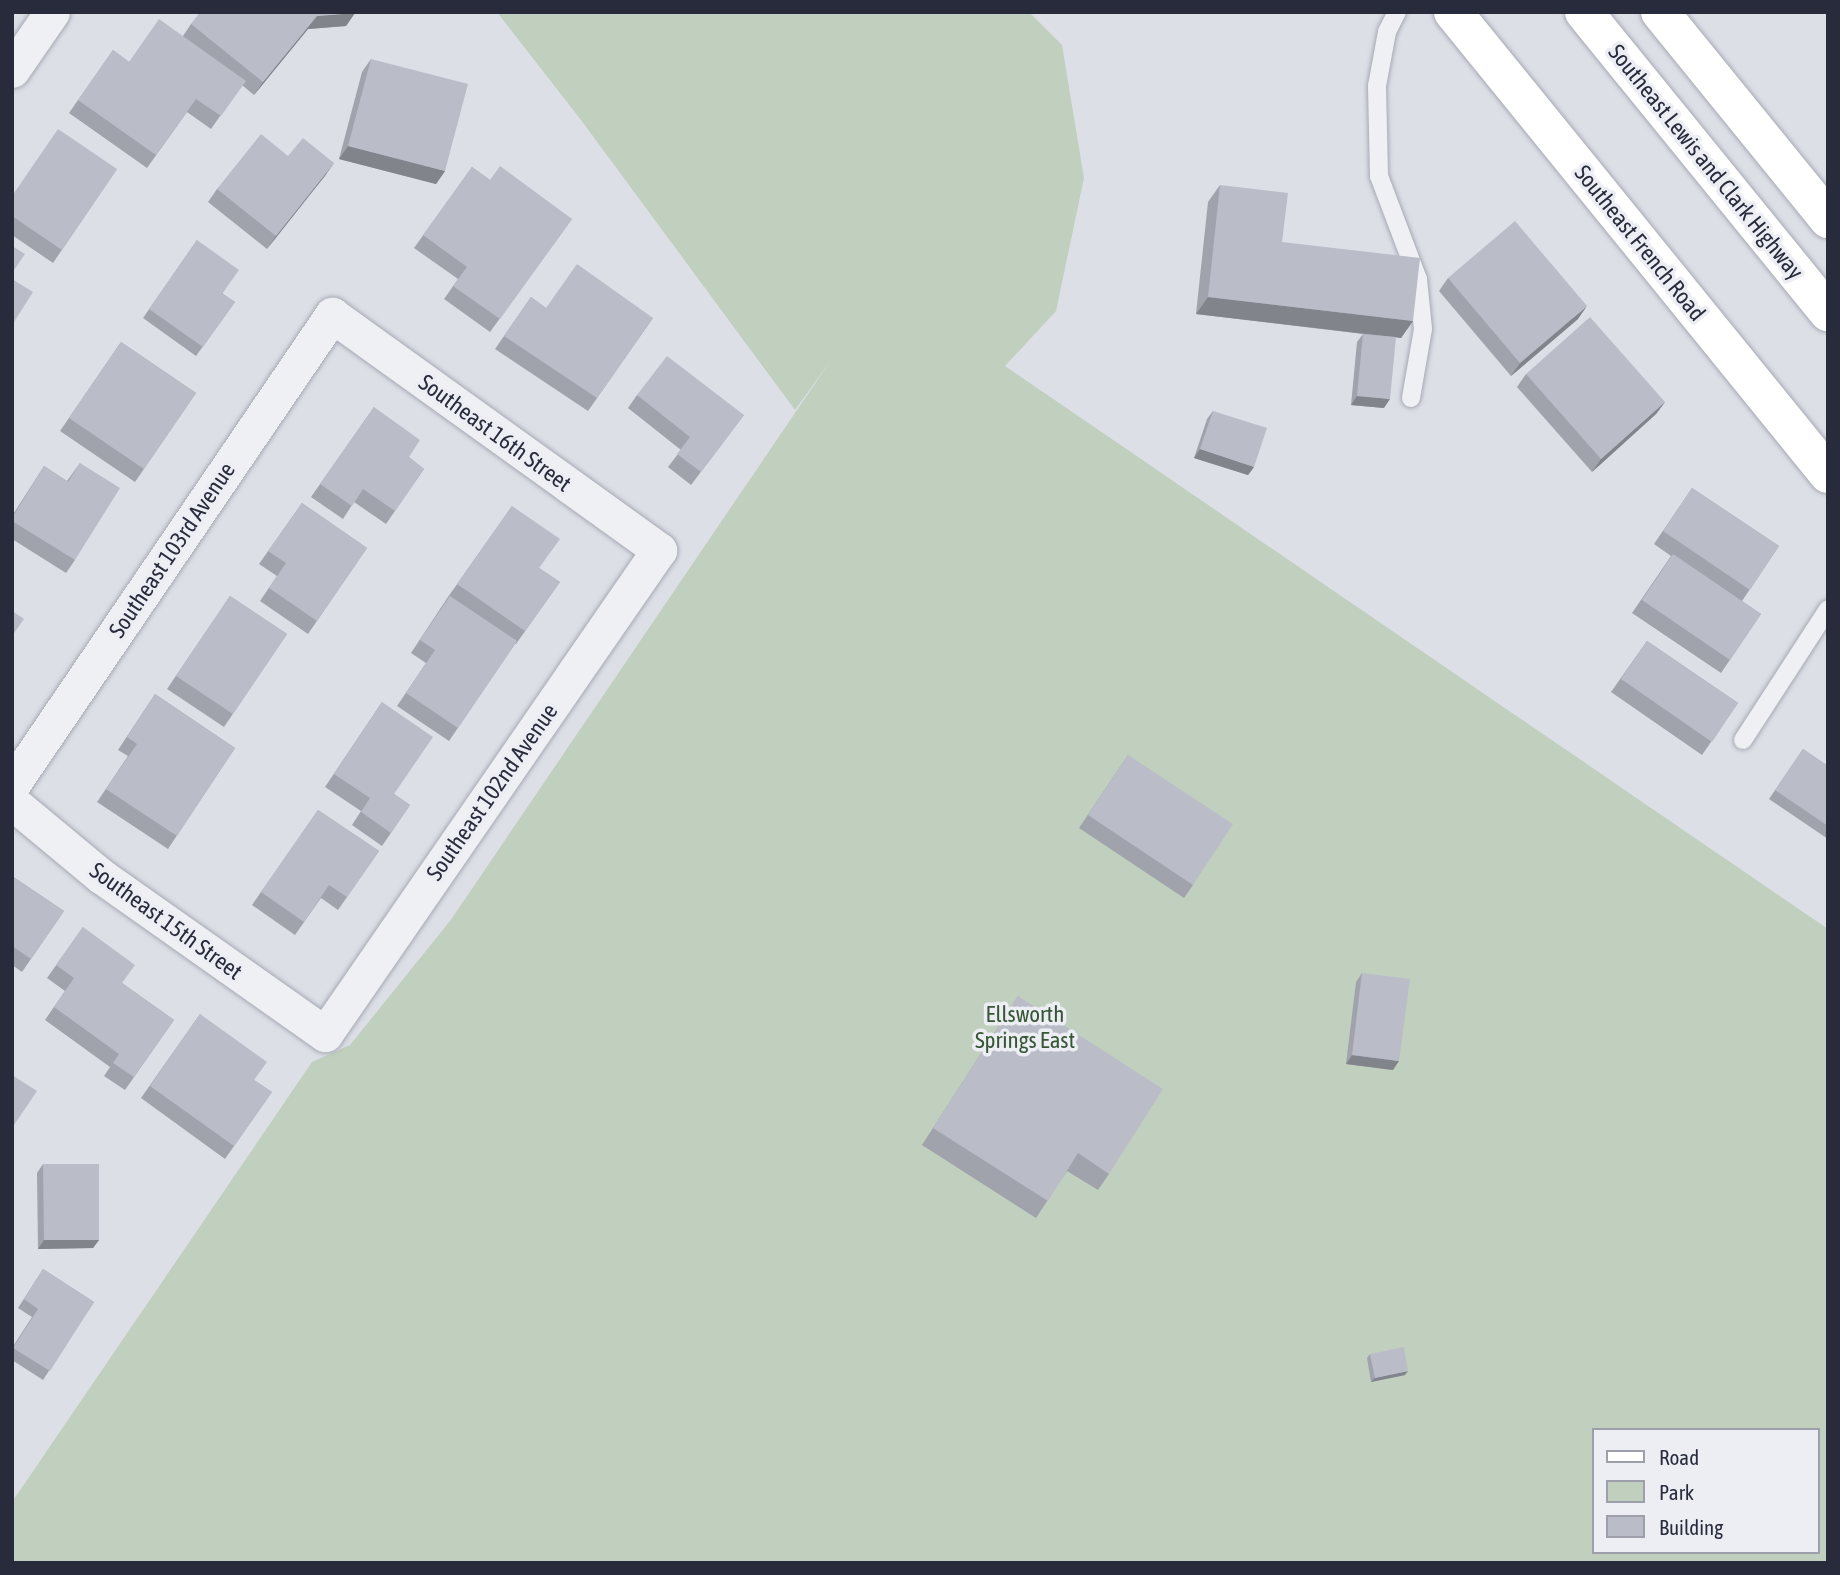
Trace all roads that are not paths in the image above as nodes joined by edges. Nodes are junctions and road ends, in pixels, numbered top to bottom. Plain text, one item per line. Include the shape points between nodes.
1 (52, 12) edge
2 (1397, 12) edge
3 (1453, 12) edge
4 (1584, 12) edge
5 (1660, 12) edge
6 (12, 70) edge
7 (1828, 219) edge
8 (1828, 312) edge
9 (332, 315) joint
10 (1411, 398) dead end
11 (1828, 474) edge
12 (659, 551) joint
13 (1828, 609) edge
14 (1744, 740) dead end
15 (12, 785) edge
16 (12, 802) edge
17 (325, 1034) joint

1 - 6 street
2 - 10 lane via 1387,32 1377,86 1379,176 1418,279 1423,329
3 - 11 main road, Southeast French Road
4 - 8 main road, Southeast Lewis and Clark Highway
5 - 7 main road
9 - 12 street, Southeast 16th Street
9 - 15 street, Southeast 103rd Avenue
12 - 17 street, Southeast 102nd Avenue
13 - 14 lane
16 - 17 street, Southeast 15th Street via 101,876

